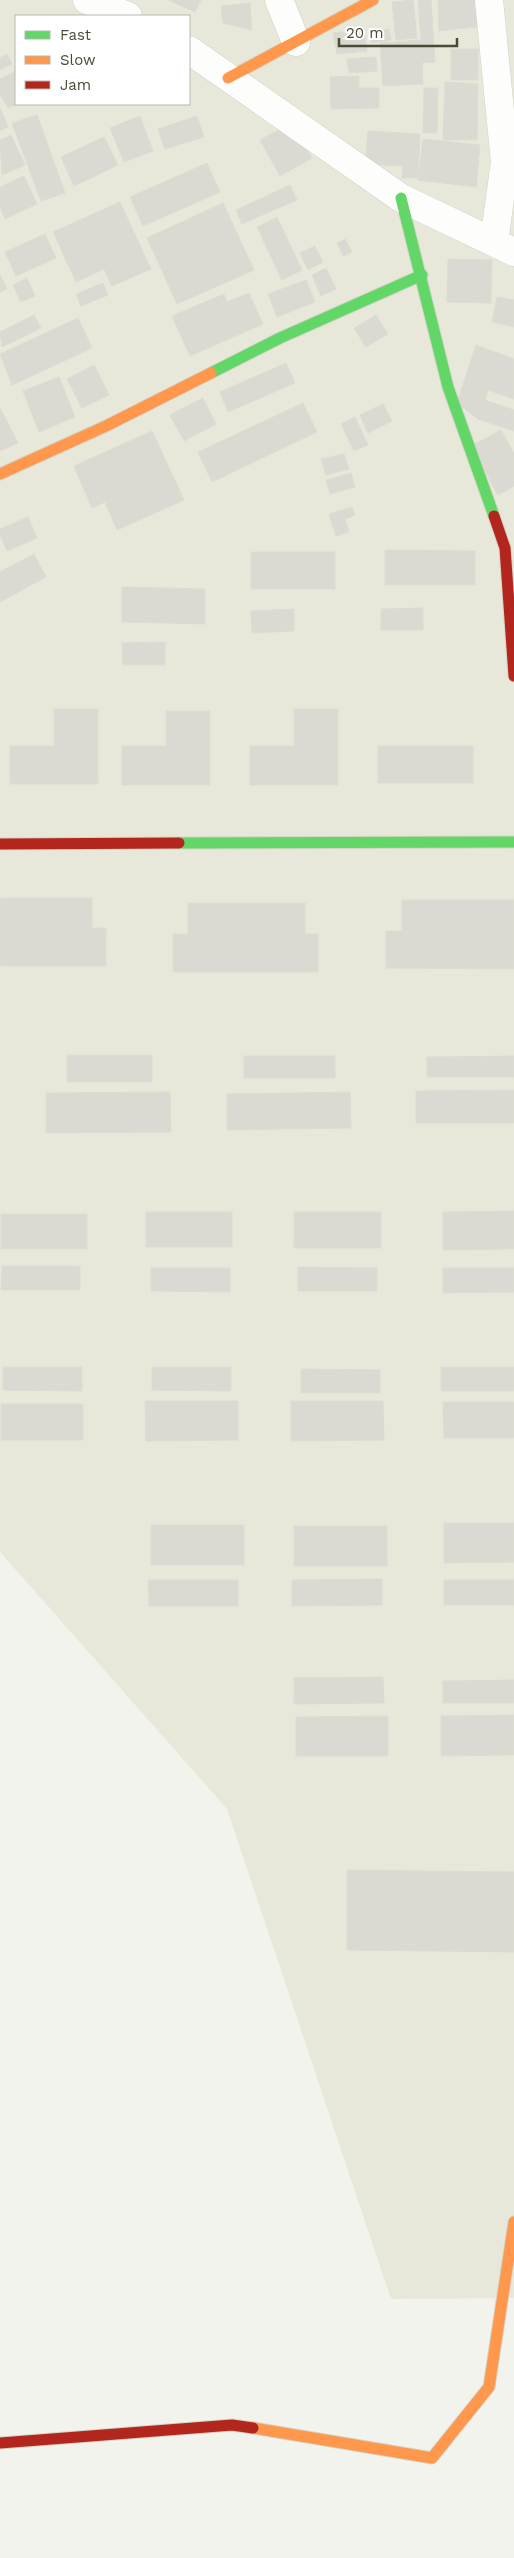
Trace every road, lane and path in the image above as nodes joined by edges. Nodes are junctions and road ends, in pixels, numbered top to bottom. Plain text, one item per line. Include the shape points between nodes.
1 (87, 0) edge
2 (279, 0) edge
3 (373, 0) edge
4 (489, 0) edge
5 (125, 15) edge
6 (296, 42) junction
7 (190, 51) edge
8 (228, 78) junction
9 (401, 198) junction
10 (504, 247) edge
11 (422, 275) junction
12 (0, 474) edge
13 (514, 676) edge
14 (514, 842) edge
15 (0, 844) edge
16 (514, 2222) edge
17 (0, 2443) edge

1 - 5 street
2 - 6 street
3 - 6 street
4 - 10 street via 505,162
6 - 8 street
7 - 8 street
8 - 9 street
9 - 10 street
9 - 11 street
11 - 12 street via 280,338 106,426
11 - 13 street via 448,387 505,548
14 - 15 street
16 - 17 street via 489,2387 432,2458 232,2425

